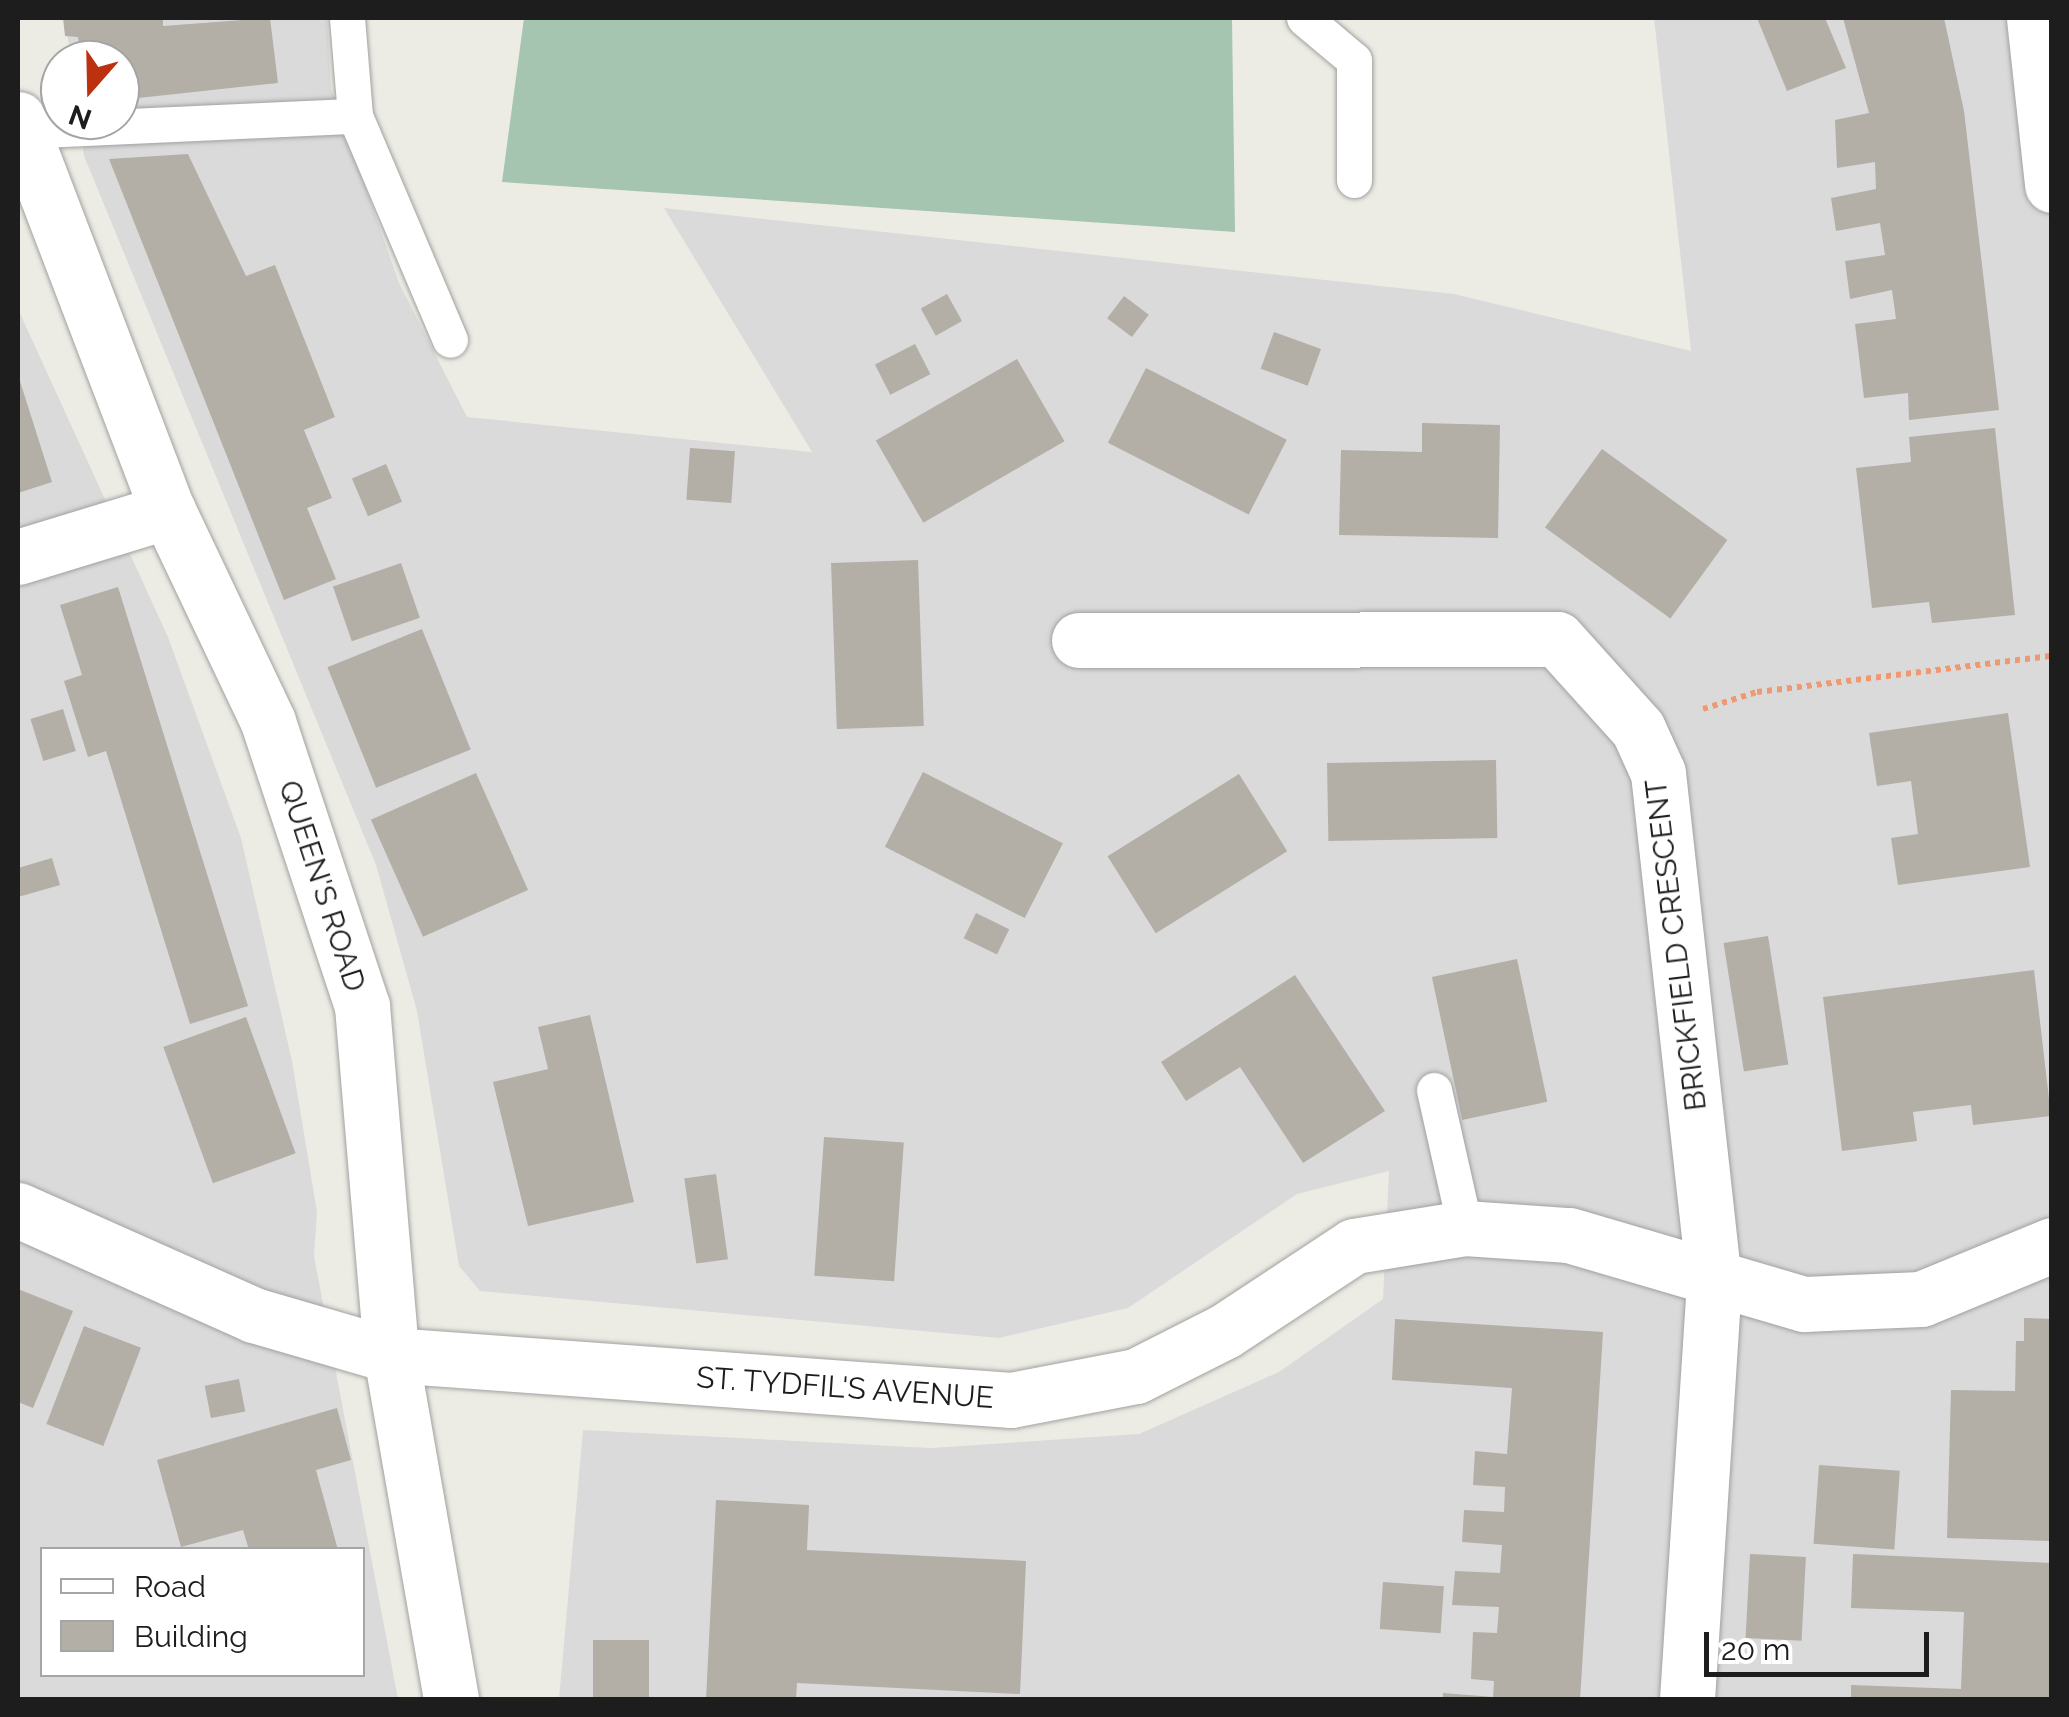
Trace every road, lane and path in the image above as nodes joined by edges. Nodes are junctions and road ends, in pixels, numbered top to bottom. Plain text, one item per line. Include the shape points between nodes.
1 (347, 18) edge
2 (1304, 18) edge
3 (2034, 18) edge
4 (356, 116) junction
5 (19, 125) edge
6 (1354, 180) dead end
7 (2052, 185) edge
8 (450, 340) dead end
9 (168, 511) junction
10 (18, 557) edge
11 (1079, 640) dead end
12 (2052, 656) edge
13 (1757, 692) dead end
14 (1434, 1090) dead end
15 (18, 1210) edge
16 (1466, 1228) junction
17 (2052, 1245) edge
18 (1714, 1282) junction
19 (391, 1355) junction
20 (451, 1700) edge
21 (1687, 1700) edge

1 - 4 lane
2 - 6 lane via 1354,60
3 - 7 street
4 - 5 lane
4 - 8 lane
5 - 9 street, QUEEN'S ROAD
9 - 10 street
9 - 19 street, QUEEN'S ROAD via 268,722 362,1006
11 - 18 street, BRICKFIELD CRESCENT via 1557,639 1638,730 1658,773
12 - 13 path
14 - 16 lane
15 - 19 street, ST. TYDFIL'S AVENUE via 254,1314
16 - 18 street, ST. TYDFIL'S AVENUE via 1569,1235
16 - 19 street, ST. TYDFIL'S AVENUE via 1354,1246 1224,1331 1136,1376 1011,1400
17 - 18 street, ST. TYDFIL'S AVENUE via 1921,1299 1804,1304
18 - 21 street, BRICKFIELD CRESCENT
19 - 20 street, QUEEN'S ROAD

